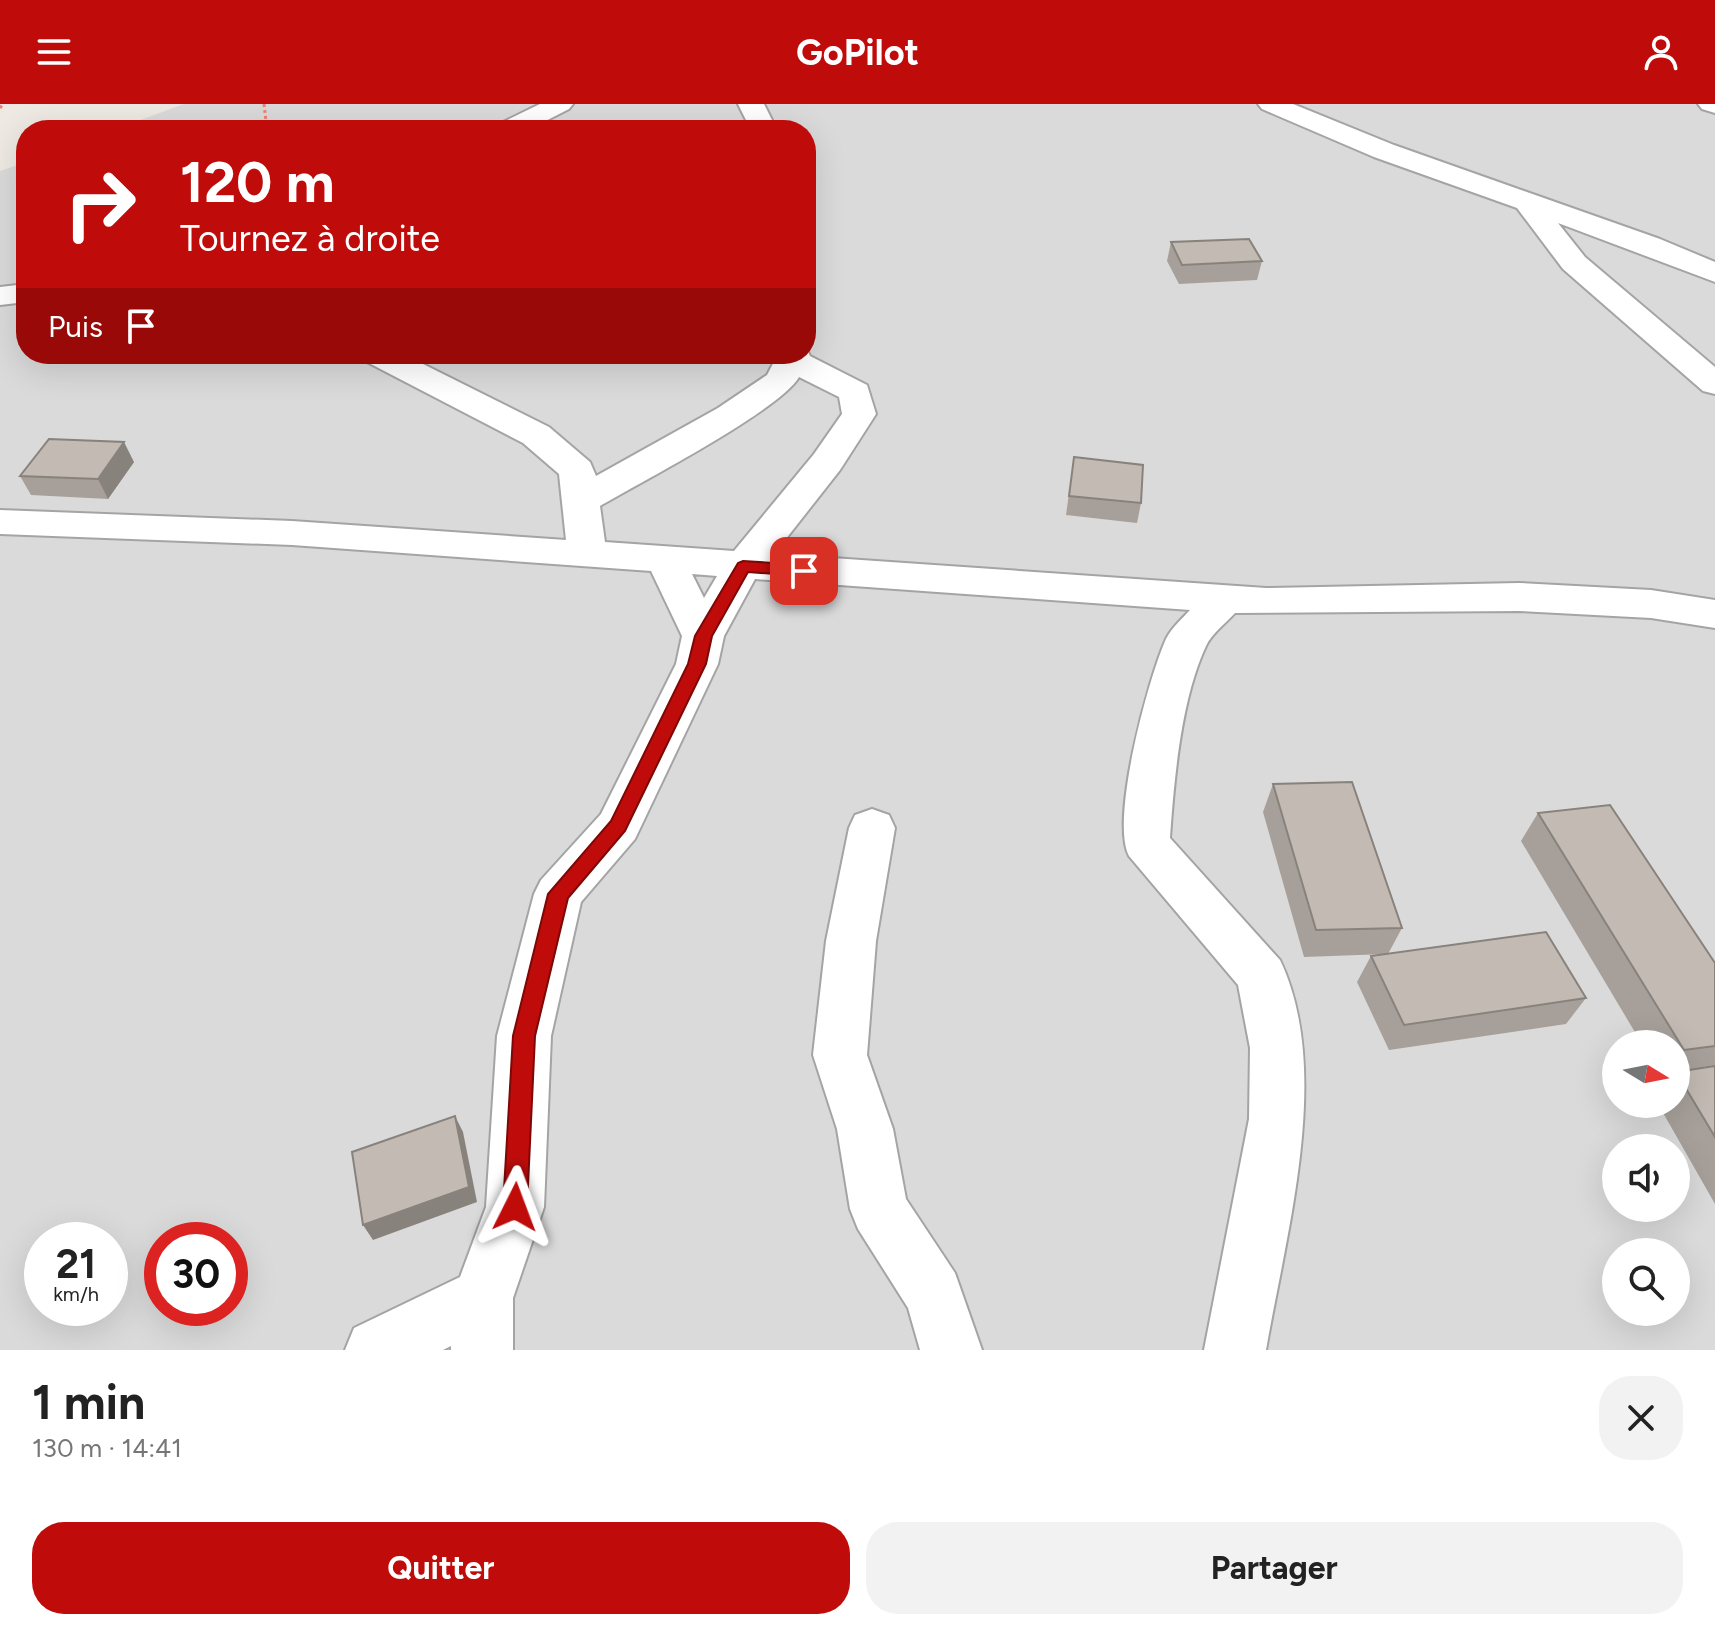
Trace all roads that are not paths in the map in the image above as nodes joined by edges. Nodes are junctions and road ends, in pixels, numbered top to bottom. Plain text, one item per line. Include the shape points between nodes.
1 (560, 104) edge
2 (1271, 104) edge
3 (528, 120) edge
4 (1529, 204) junction
5 (1715, 273) edge
6 (397, 364) edge
7 (790, 364) edge
8 (806, 364) edge
9 (1715, 384) edge
10 (582, 500) junction
11 (9, 529) edge
12 (587, 554) junction
13 (666, 561) junction
14 (743, 566) junction
15 (1225, 599) junction
16 (1715, 614) edge
17 (703, 636) junction
18 (872, 828) dead end
19 (482, 1324) edge
20 (376, 1350) edge
21 (951, 1350) edge
22 (1235, 1350) edge

1 - 3 street
2 - 4 street
4 - 5 street
4 - 9 street via 1574,263
6 - 10 street via 536,435 577,470
7 - 10 street via 780,381 730,415
8 - 14 street via 855,392 859,414
10 - 12 street
11 - 12 street via 292,533
12 - 13 street
13 - 14 street
13 - 17 street
14 - 15 street
14 - 17 street
15 - 16 street via 1519,597 1651,604
15 - 22 street via 1187,639 1151,780 1146,843 1262,976 1277,1048 1277,1119
17 - 19 street via 697,664 618,826 558,894 524,1036 515,1207
18 - 21 street via 851,941 840,1055 865,1129 879,1209 934,1294
19 - 20 street

